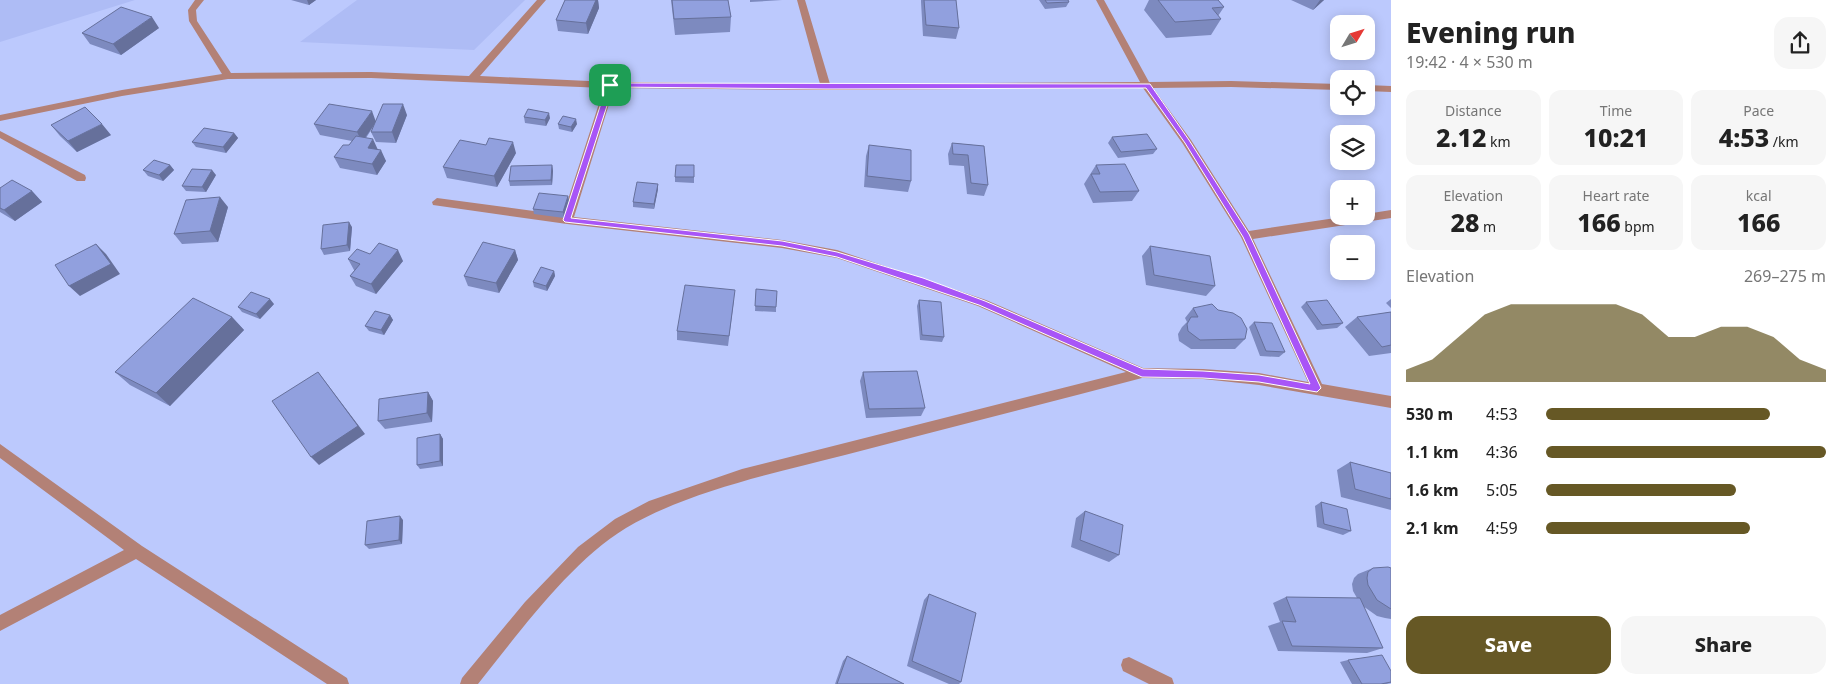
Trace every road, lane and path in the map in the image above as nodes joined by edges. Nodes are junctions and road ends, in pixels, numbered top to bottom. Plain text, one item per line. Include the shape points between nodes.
1 (200, 0) edge
2 (542, 0) edge
3 (801, 0) edge
4 (1100, 0) edge
5 (228, 76) junction
6 (472, 79) junction
7 (610, 85) junction
8 (1147, 86) junction
9 (826, 87) junction
10 (1330, 87) edge
11 (1375, 88) edge
12 (1391, 89) edge
13 (0, 118) edge
14 (0, 134) edge
15 (81, 178) dead end
16 (436, 202) dead end
17 (1391, 214) edge
18 (567, 220) junction
19 (1246, 236) junction
20 (1142, 373) junction
21 (1317, 388) junction
22 (1391, 402) edge
23 (0, 450) edge
24 (137, 551) junction
25 (0, 623) edge
26 (1129, 665) dead end
27 (341, 684) edge
28 (468, 684) edge
29 (1166, 684) edge

1 - 5 street via 192,10 193,21
2 - 6 street
3 - 9 street
4 - 8 street
5 - 6 street via 371,75
5 - 13 street
6 - 7 street
7 - 9 street
7 - 18 street
8 - 9 street
8 - 10 street
8 - 19 street via 1187,142
11 - 12 street
14 - 15 street
16 - 18 street
17 - 19 street
18 - 20 street via 782,244 837,254 982,303
19 - 21 street
20 - 21 street via 1203,374
20 - 28 street via 742,475 654,506 620,524 583,552 530,607
21 - 22 street
23 - 24 street
24 - 25 street
24 - 27 street
26 - 29 street

